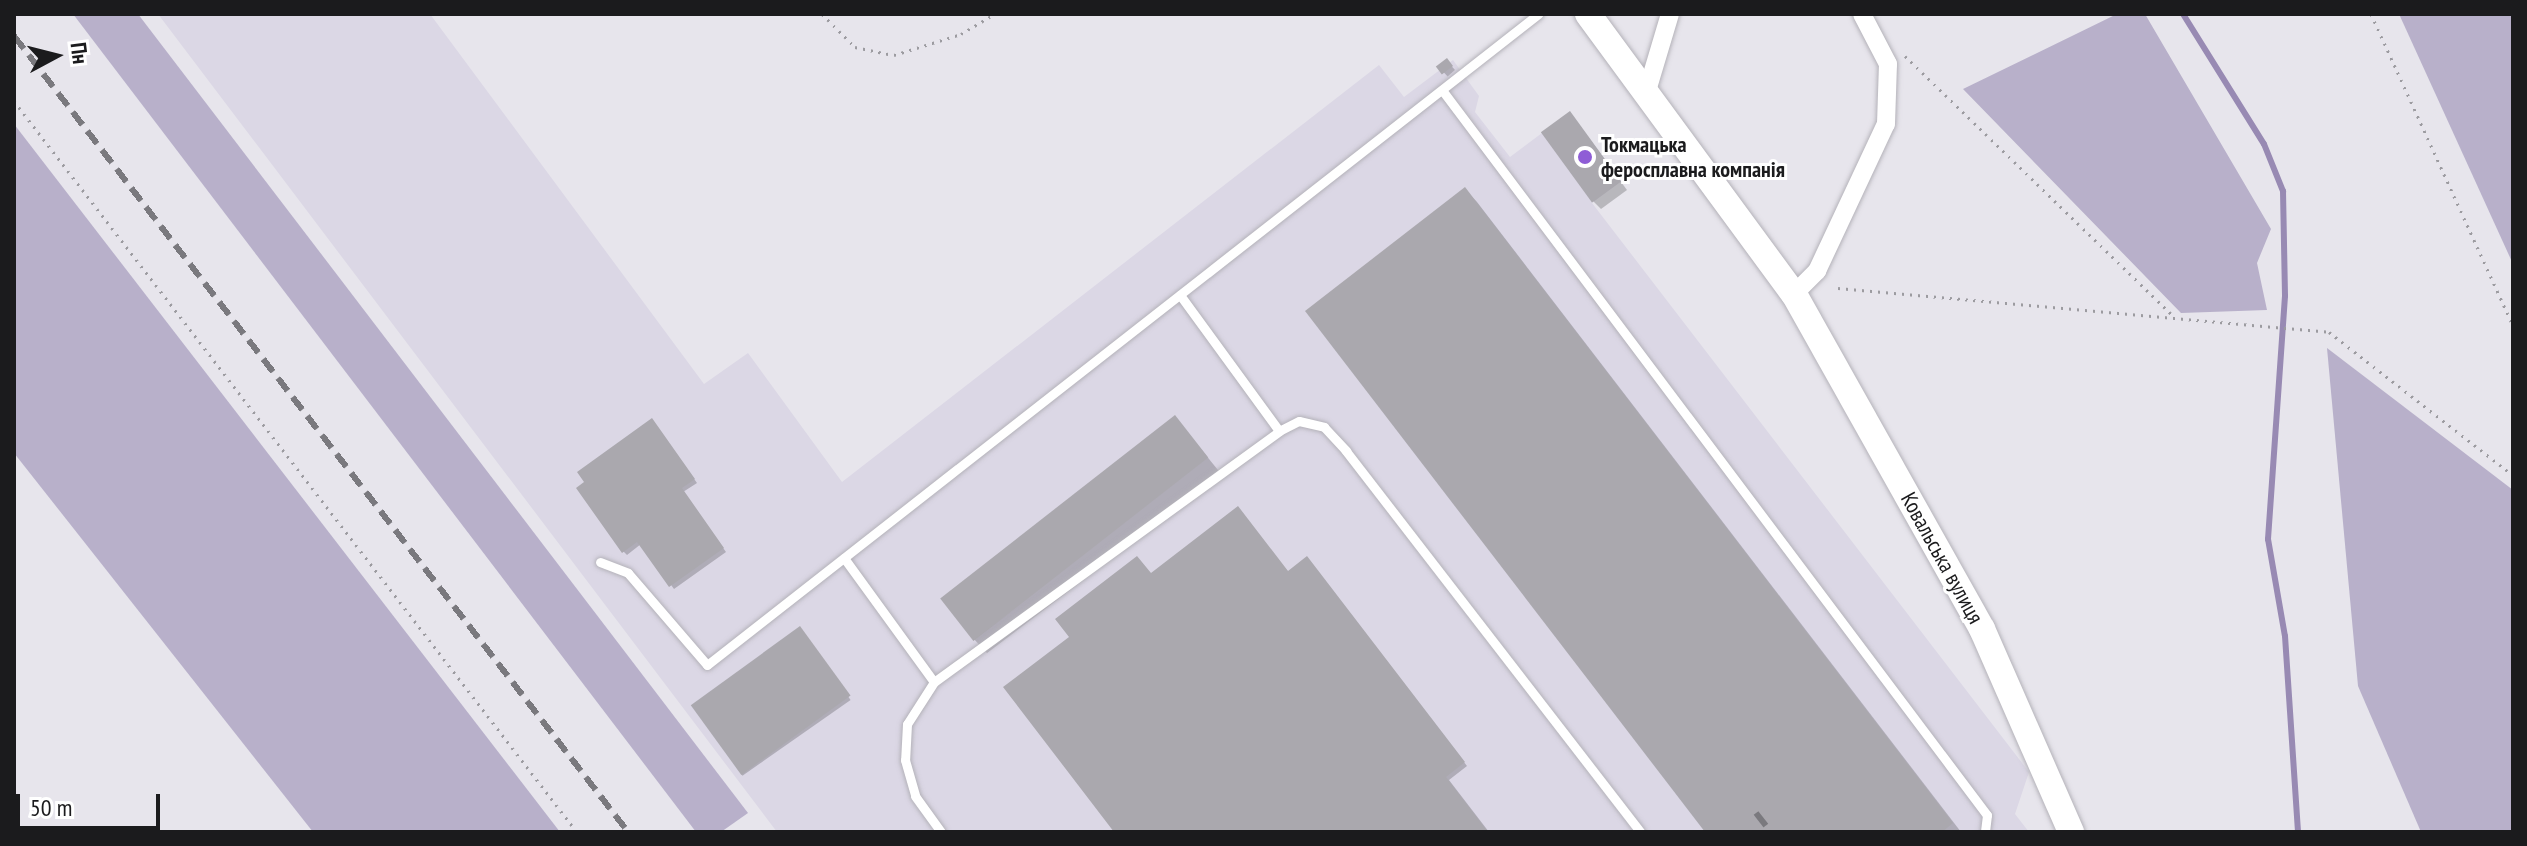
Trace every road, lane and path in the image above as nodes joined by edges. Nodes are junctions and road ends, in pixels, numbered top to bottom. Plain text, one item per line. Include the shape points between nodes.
1 (822, 14) edge
2 (994, 14) edge
3 (1538, 14) edge
4 (1588, 14) edge
5 (1670, 14) edge
6 (1862, 14) edge
7 (2371, 14) edge
8 (1896, 47) dead end
9 (1442, 90) junction
10 (1647, 91) junction
11 (14, 101) edge
12 (1838, 288) dead end
13 (1794, 294) junction
14 (1180, 295) junction
15 (2177, 320) junction
16 (2513, 326) edge
17 (1279, 431) junction
18 (2513, 475) edge
19 (844, 558) junction
20 (600, 562) dead end
21 (934, 682) junction
22 (577, 832) edge
23 (941, 832) edge
24 (1640, 832) edge
25 (1985, 832) edge
26 (2071, 832) edge

1 - 2 path via 855,47 894,55 961,34
3 - 9 lane
4 - 10 street, Ковальська вулиця
5 - 10 street
6 - 13 street via 1888,64 1886,124 1817,271
7 - 16 path
8 - 15 path
9 - 14 lane
9 - 25 lane via 1987,815
10 - 13 street, Ковальська вулиця
11 - 22 path
12 - 15 path
13 - 26 street, Ковальська вулиця via 1982,629
14 - 17 lane
14 - 19 lane
15 - 18 path via 2329,332
17 - 21 lane
17 - 24 lane via 1299,421 1324,427
19 - 20 lane via 707,665 628,573
19 - 21 lane
21 - 23 lane via 907,724 905,760 915,796

